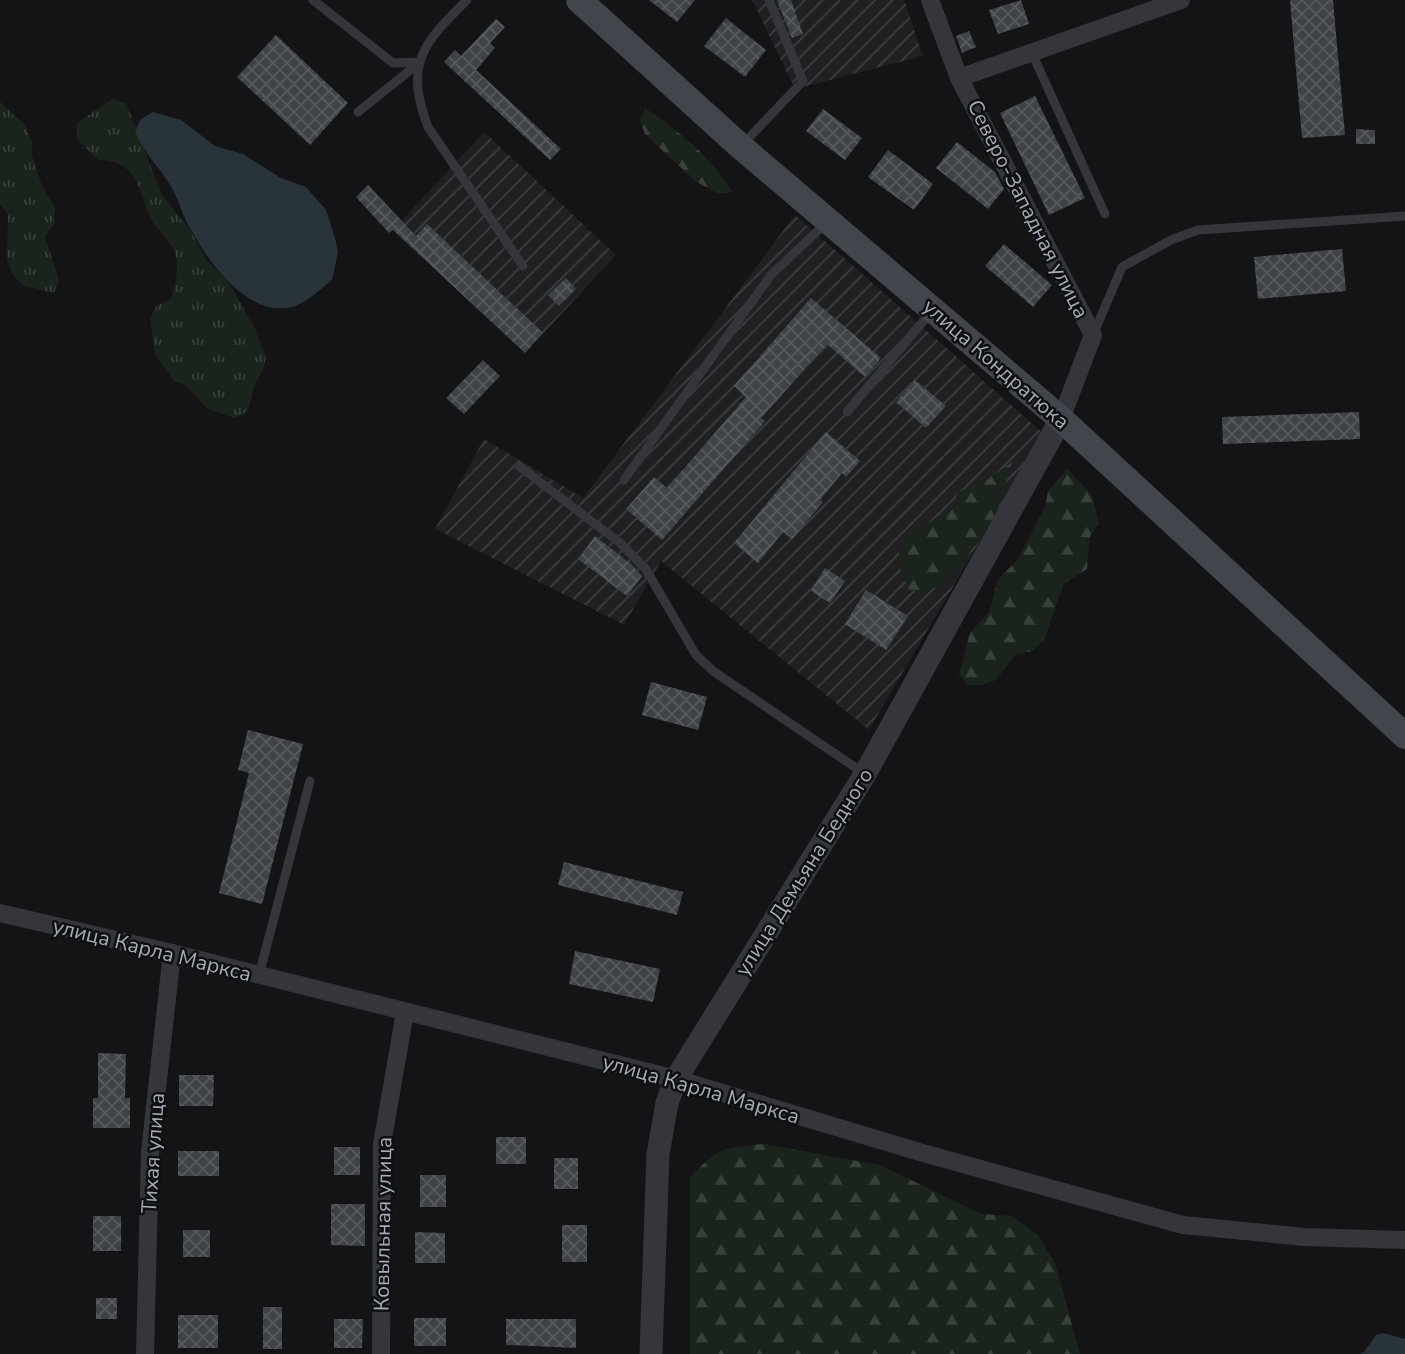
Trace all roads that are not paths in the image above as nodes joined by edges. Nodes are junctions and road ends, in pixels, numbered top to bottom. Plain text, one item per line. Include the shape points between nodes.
1 (313, 0) edge
2 (467, 0) edge
3 (579, 0) edge
4 (769, 0) edge
5 (930, 0) edge
6 (1181, 0) edge
7 (1031, 51) junction
8 (420, 62) junction
9 (959, 78) junction
10 (358, 112) dead end
11 (740, 146) junction
12 (1105, 214) dead end
13 (1405, 216) edge
14 (829, 221) junction
15 (523, 266) dead end
16 (933, 310) junction
17 (1093, 335) junction
18 (847, 412) dead end
19 (1061, 419) junction
20 (519, 466) dead end
21 (624, 480) dead end
22 (1405, 736) edge
23 (865, 774) junction
24 (310, 781) dead end
25 (0, 913) edge
26 (172, 953) junction
27 (258, 976) junction
28 (405, 1012) junction
29 (676, 1079) junction
30 (1405, 1240) edge
31 (145, 1354) edge
32 (381, 1354) edge
33 (652, 1354) edge

1 - 8 lane via 393,63
2 - 8 lane via 425,45
3 - 11 main road, улица Кондратюка
4 - 11 lane via 803,81
5 - 9 street, Северо-Западная улица
6 - 7 street, Северо-Западная улица
7 - 9 street, Северо-Западная улица
7 - 12 lane
8 - 10 lane
8 - 15 lane via 419,103 428,127
9 - 17 street, Северо-Западная улица
11 - 14 main road, улица Кондратюка
13 - 17 lane via 1198,230 1171,240 1122,267
14 - 16 main road, улица Кондратюка
14 - 21 lane via 771,275
16 - 18 lane
16 - 19 main road, улица Кондратюка
17 - 19 street, Северо-Западная улица
19 - 22 main road, улица Кондратюка
19 - 23 street, улица Демьяна Бедного
20 - 23 lane via 620,542 645,568 696,655 713,671
23 - 29 street, улица Демьяна Бедного
24 - 27 lane
25 - 26 street, улица Карла Маркса
26 - 27 street, улица Карла Маркса
26 - 31 street, Тихая улица via 150,1152
27 - 28 street, улица Карла Маркса
28 - 29 street, улица Карла Маркса
28 - 32 street, Ковыльная улица via 382,1144
29 - 30 street, улица Карла Маркса via 1183,1225 1304,1237
29 - 33 street, улица Демьяна Бедного via 658,1154

